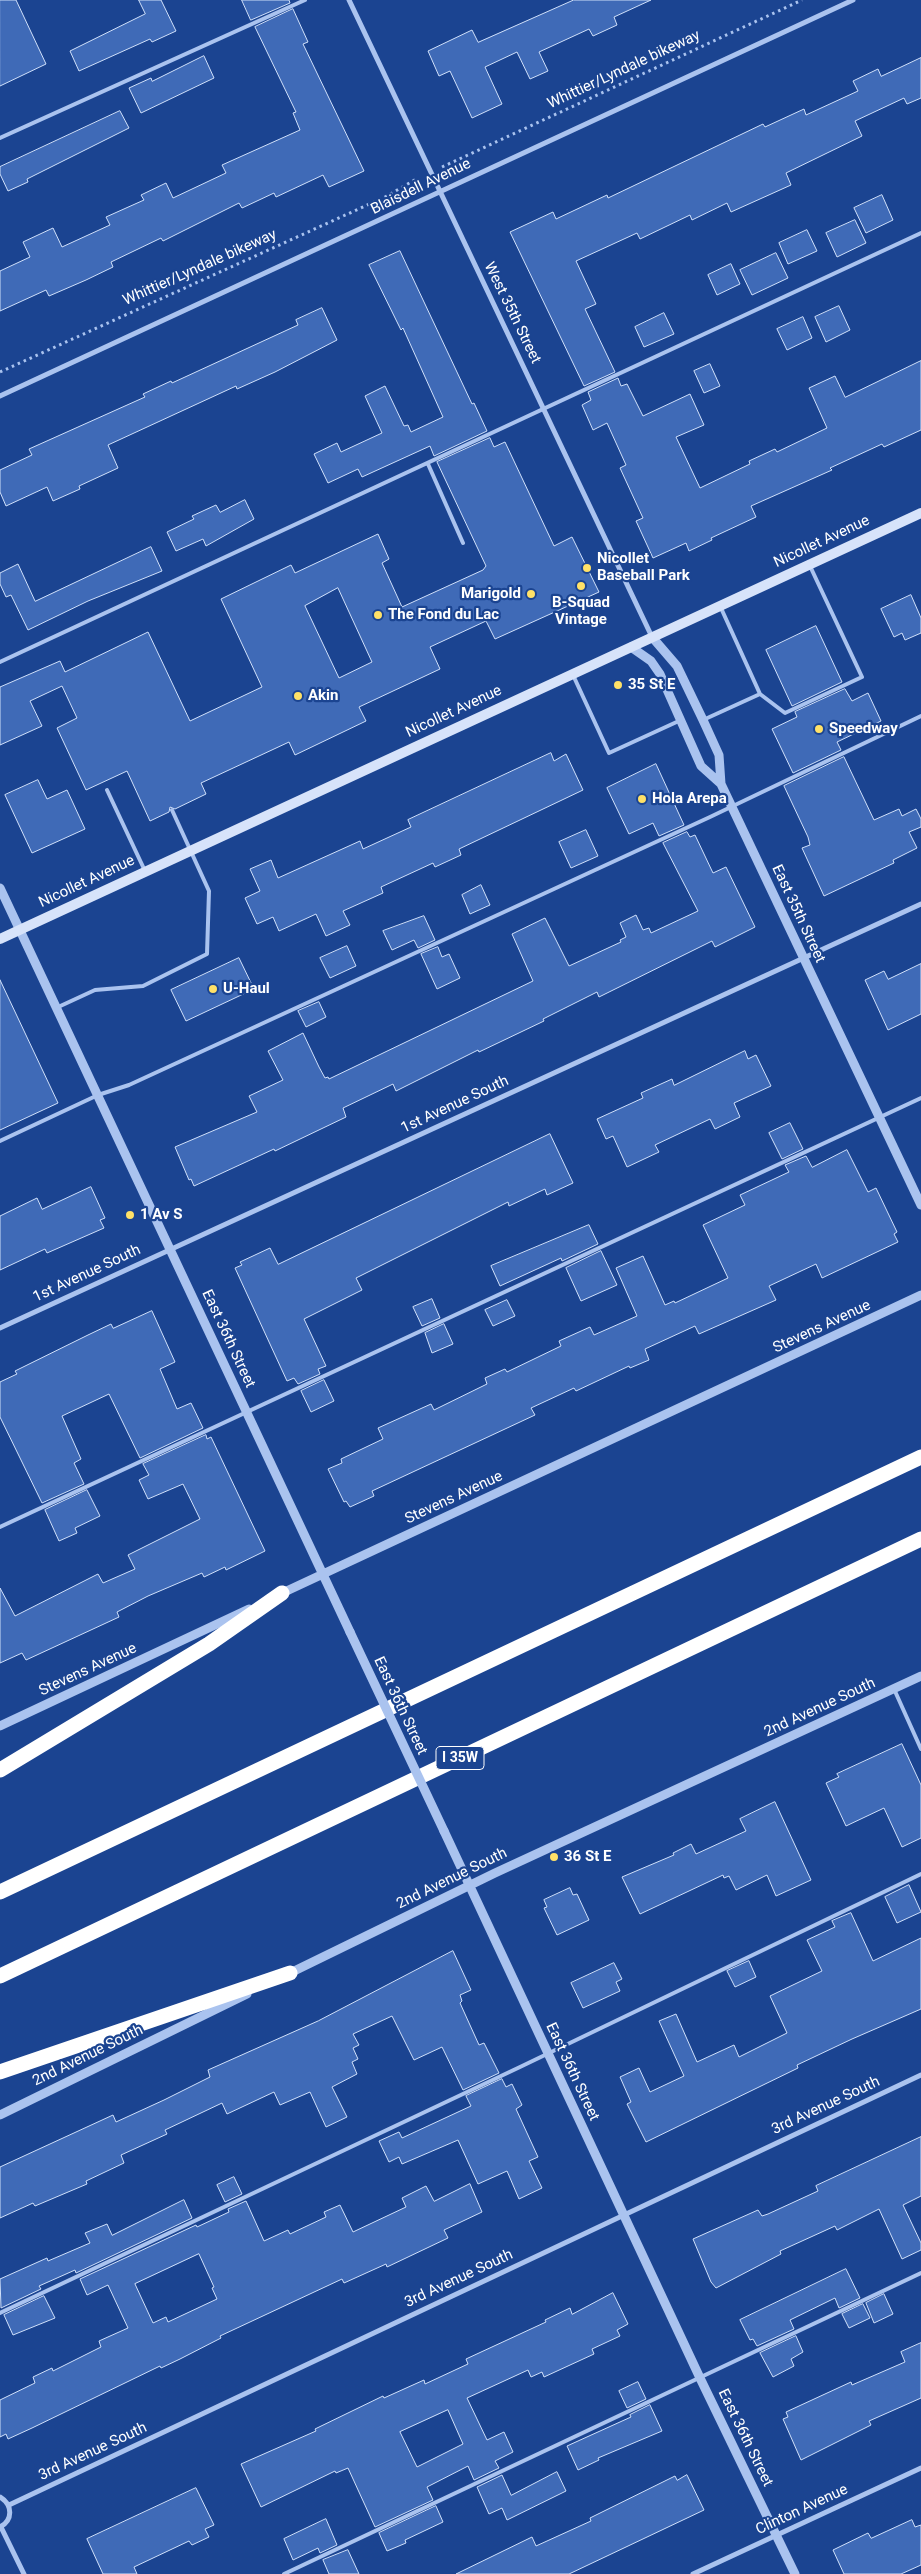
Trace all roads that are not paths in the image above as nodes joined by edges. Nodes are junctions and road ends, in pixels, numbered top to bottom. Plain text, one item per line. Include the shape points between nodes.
1 (305, 0) edge
2 (349, 0) edge
3 (853, 0) edge
4 (0, 138) edge
5 (439, 192) junction
6 (921, 233) edge
7 (0, 396) edge
8 (545, 408) junction
9 (428, 464) junction
10 (921, 513) edge
11 (463, 543) dead end
12 (809, 564) junction
13 (720, 606) junction
14 (652, 637) junction
15 (631, 647) junction
16 (0, 662) edge
17 (572, 674) junction
18 (760, 694) junction
19 (921, 716) edge
20 (681, 720) junction
21 (703, 720) junction
22 (721, 784) junction
23 (107, 790) dead end
24 (732, 806) junction
25 (172, 810) dead end
26 (190, 851) junction
27 (145, 871) junction
28 (0, 888) edge
29 (921, 904) edge
30 (19, 930) junction
31 (0, 939) edge
32 (804, 959) junction
33 (56, 1008) junction
34 (98, 1095) junction
35 (921, 1098) edge
36 (879, 1118) junction
37 (0, 1141) edge
38 (921, 1205) edge
39 (170, 1249) junction
40 (921, 1296) edge
41 (0, 1328) edge
42 (246, 1411) junction
43 (921, 1457) edge
44 (0, 1527) edge
45 (921, 1539) edge
46 (323, 1574) junction
47 (282, 1593) junction
48 (921, 1676) edge
49 (894, 1689) junction
50 (0, 1726) edge
51 (921, 1749) edge
52 (0, 1770) edge
53 (921, 1874) edge
54 (470, 1884) junction
55 (0, 1892) edge
56 (290, 1973) junction
57 (0, 1976) edge
58 (548, 2054) junction
59 (0, 2072) edge
60 (921, 2075) edge
61 (0, 2115) edge
62 (624, 2214) junction
63 (921, 2273) edge
64 (0, 2313) edge
65 (700, 2378) junction
66 (921, 2468) edge
67 (0, 2497) edge
68 (9, 2505) junction
69 (1, 2527) edge
70 (777, 2535) junction
71 (24, 2574) edge
72 (284, 2574) edge
73 (693, 2574) edge
74 (795, 2574) edge

1 - 4 lane
2 - 5 street, West 35th Street
3 - 5 street, Blaisdell Avenue
5 - 7 street, Blaisdell Avenue
5 - 8 street, West 35th Street
6 - 8 lane
8 - 9 lane
8 - 14 street, West 35th Street
9 - 11 lane
9 - 16 lane
10 - 12 main road, Nicollet Avenue
12 - 13 main road, Nicollet Avenue
12 - 18 lane via 862,677 785,713
13 - 14 main road, Nicollet Avenue
13 - 18 lane
14 - 15 main road, Nicollet Avenue
14 - 21 street, East 35th Street via 677,666
15 - 17 main road, Nicollet Avenue
15 - 20 street via 651,661
17 - 20 lane via 609,753
17 - 26 main road, Nicollet Avenue
18 - 21 lane
19 - 24 lane
20 - 22 street via 701,766
21 - 22 street, East 35th Street via 719,755
22 - 24 street, East 35th Street
23 - 27 lane
24 - 32 street, East 35th Street
24 - 34 lane via 129,1085
25 - 26 lane
26 - 27 main road, Nicollet Avenue
26 - 33 lane via 209,891 207,954 143,986 96,990
27 - 30 main road, Nicollet Avenue
28 - 30 street, East 36th Street
29 - 32 street, 1st Avenue South
30 - 31 main road, Nicollet Avenue
30 - 33 street, East 36th Street
32 - 36 street, East 35th Street
32 - 39 street, 1st Avenue South
33 - 34 street, East 36th Street
34 - 37 lane
34 - 39 street, East 36th Street
35 - 36 lane
36 - 38 street, East 35th Street
36 - 42 lane
39 - 41 street, 1st Avenue South
39 - 42 street, East 36th Street
40 - 46 street, Stevens Avenue
42 - 44 lane
42 - 46 street, East 36th Street
43 - 55 highway
45 - 57 highway, I 35W
46 - 47 street, Stevens Avenue
46 - 54 street, East 36th Street, bridge
47 - 50 street, Stevens Avenue
47 - 52 highway via 209,1644
48 - 49 street, 2nd Avenue South
49 - 51 lane
49 - 54 street, 2nd Avenue South
53 - 58 lane
54 - 56 street, 2nd Avenue South
54 - 58 street, East 36th Street
56 - 59 highway
56 - 61 street, 2nd Avenue South
58 - 62 street, East 36th Street
58 - 64 lane
60 - 62 street, 3rd Avenue South
62 - 65 street, East 36th Street
62 - 68 street, 3rd Avenue South
63 - 65 lane
65 - 70 street, East 36th Street
65 - 72 lane
66 - 70 street, Clinton Avenue
67 - 68 street
68 - 69 street via 10,2515
69 - 71 street
70 - 73 street, Clinton Avenue
70 - 74 street, East 36th Street

